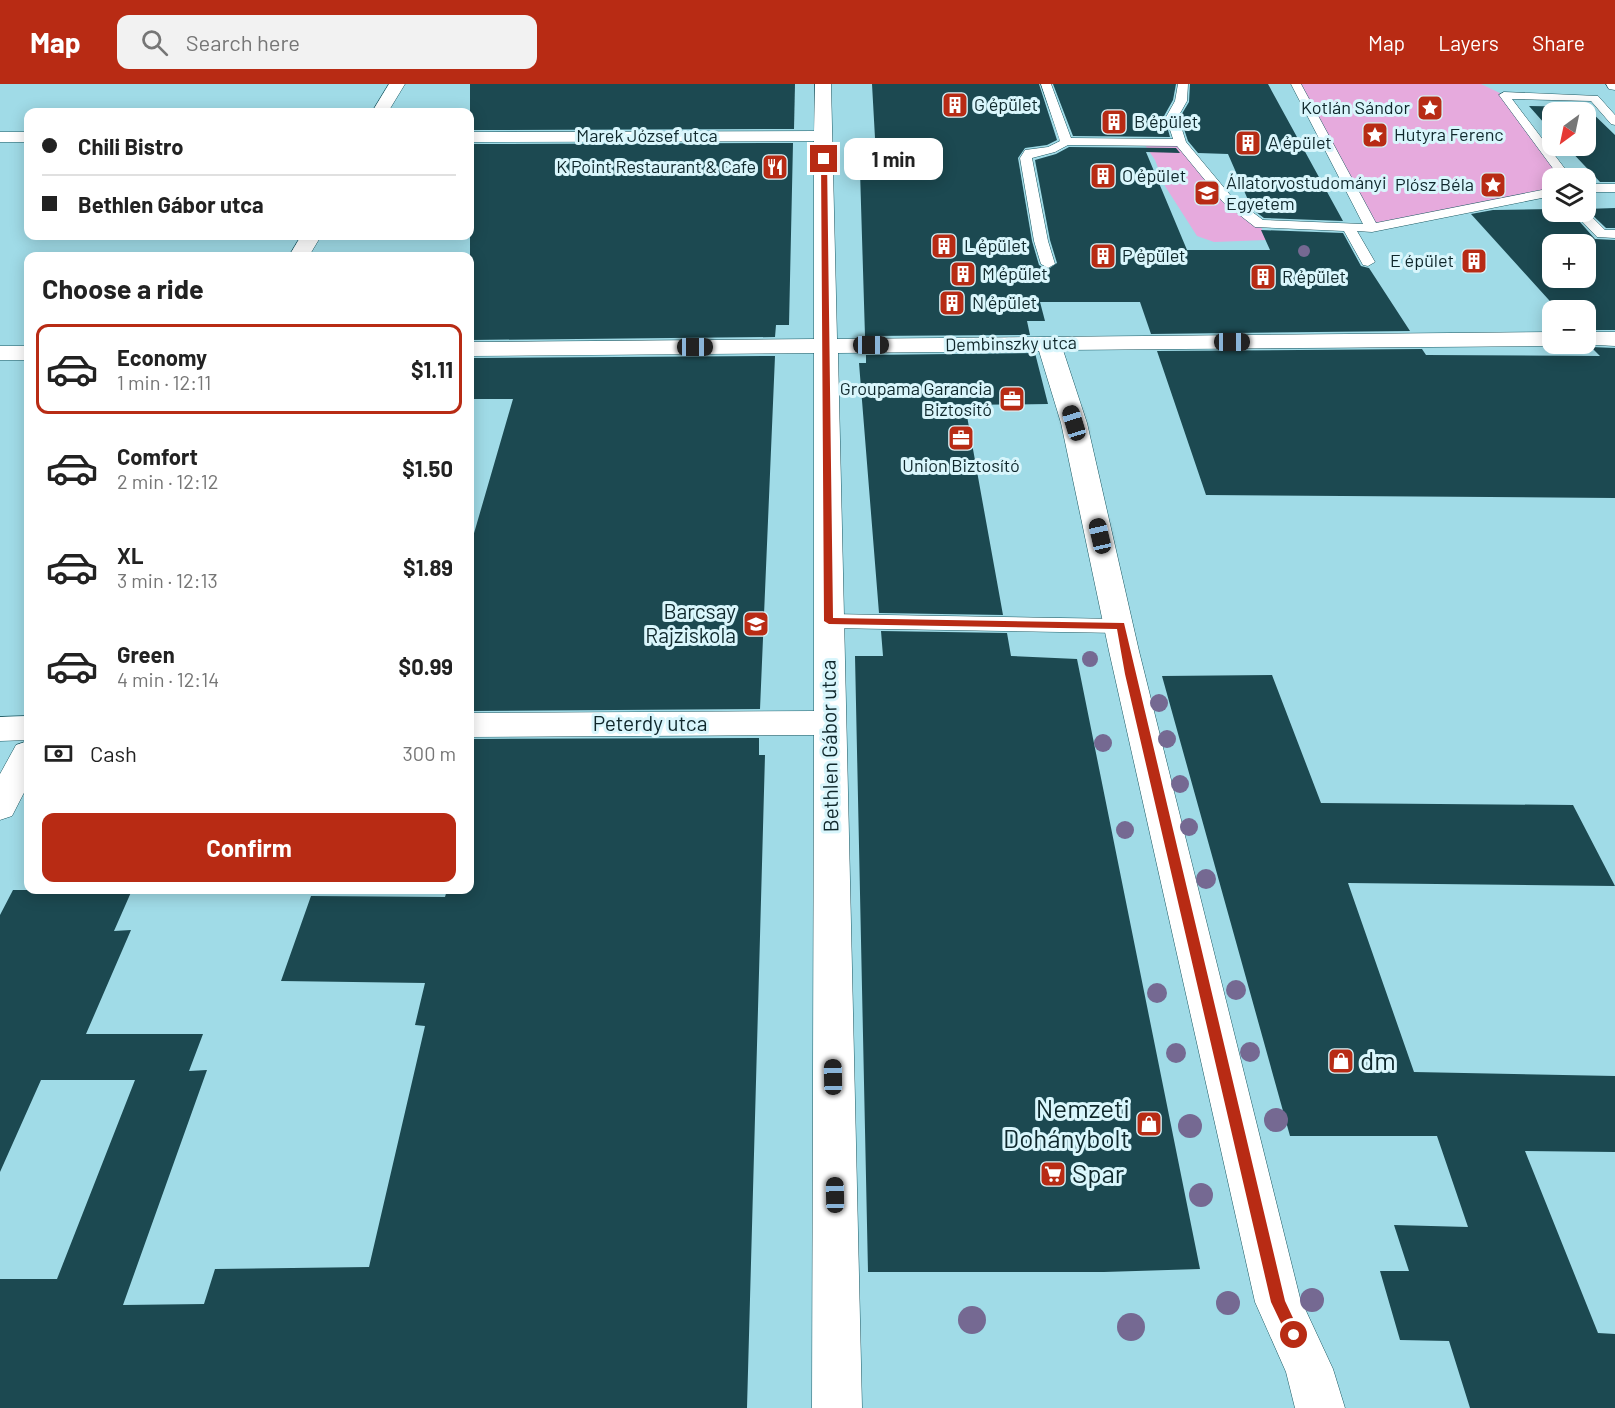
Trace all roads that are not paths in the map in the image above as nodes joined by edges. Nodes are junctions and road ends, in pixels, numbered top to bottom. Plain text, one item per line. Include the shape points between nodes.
1 (397, 84) edge
2 (823, 84) edge
3 (1046, 84) edge
4 (1183, 84) edge
5 (1296, 84) edge
6 (382, 108) edge
7 (1615, 122) edge
8 (824, 136) junction
9 (0, 137) edge
10 (24, 137) edge
11 (474, 137) edge
12 (1066, 142) junction
13 (1180, 143) junction
14 (1559, 168) edge
15 (1596, 188) edge
16 (1615, 188) edge
17 (1542, 194) edge
18 (1589, 222) edge
19 (1372, 228) junction
20 (1349, 229) junction
21 (1615, 234) edge
22 (1368, 262) dead end
23 (1048, 264) dead end
24 (1542, 339) edge
25 (1596, 339) edge
26 (1615, 339) edge
27 (1049, 344) junction
28 (826, 346) junction
29 (474, 349) edge
30 (24, 352) edge
31 (0, 353) edge
32 (829, 621) junction
33 (1122, 638) junction
34 (830, 723) junction
35 (474, 725) edge
36 (24, 728) edge
37 (0, 729) edge
38 (24, 761) edge
39 (0, 806) edge
40 (837, 1408) edge
41 (1320, 1408) edge

1 - 6 street
2 - 8 street, Bethlen Gábor utca
3 - 12 lane
4 - 13 lane via 1181,101 1172,117
5 - 19 lane
7 - 14 lane via 1594,98 1504,95
8 - 11 street, Marek József utca
8 - 28 street, Bethlen Gábor utca
9 - 10 street
12 - 13 lane
12 - 23 lane via 1051,150 1029,153 1026,158
13 - 20 lane via 1227,199 1260,224
15 - 16 lane
17 - 19 lane
18 - 21 lane via 1602,234
19 - 20 lane
20 - 22 lane
24 - 27 street, Dembinszky utca
25 - 26 street
27 - 28 street, Dembinszky utca
27 - 33 street via 1074,423
28 - 29 street, Dembinszky utca
28 - 32 street, Bethlen Gábor utca
30 - 31 street
32 - 33 lane
32 - 34 street, Bethlen Gábor utca
33 - 41 street via 1278,1302 1309,1369
34 - 35 street, Peterdy utca
34 - 40 street, Bethlen Gábor utca
36 - 37 street
38 - 39 street

